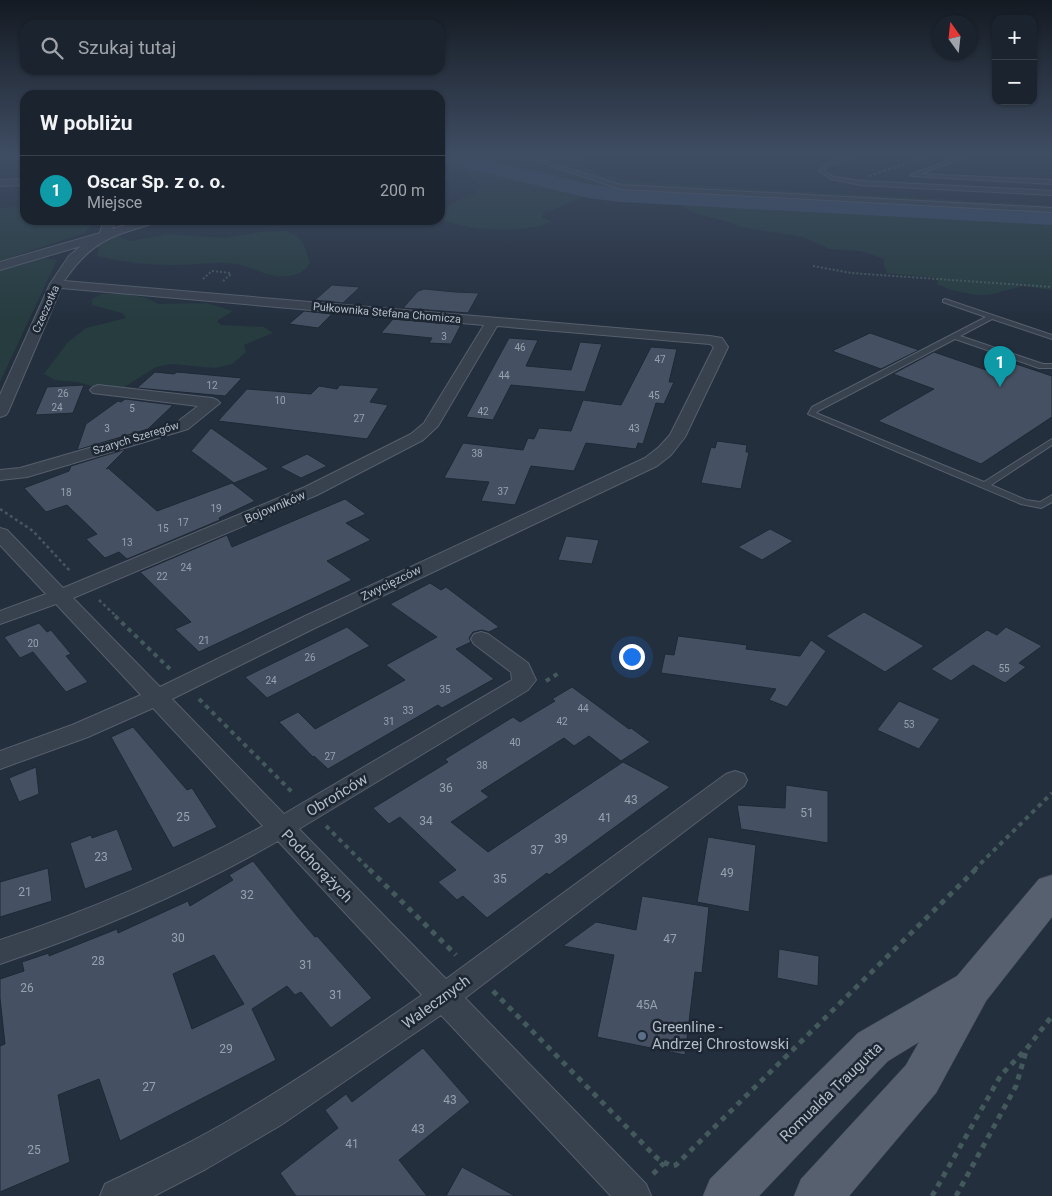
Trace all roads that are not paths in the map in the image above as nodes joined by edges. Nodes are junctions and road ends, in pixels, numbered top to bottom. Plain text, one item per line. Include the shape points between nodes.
1 (1030, 209) edge
2 (1052, 210) edge
3 (108, 225) edge
4 (138, 225) edge
5 (104, 236) junction
6 (0, 266) edge
7 (56, 284) junction
8 (945, 302) dead end
9 (991, 317) junction
10 (492, 322) junction
11 (954, 336) junction
12 (1052, 337) edge
13 (717, 341) joint
14 (1052, 366) edge
15 (98, 390) dead end
16 (0, 412) edge
17 (1052, 441) edge
18 (0, 475) edge
19 (984, 486) junction
20 (1052, 498) edge
21 (0, 534) edge
22 (60, 596) junction
23 (0, 618) edge
24 (481, 639) dead end
25 (157, 696) junction
26 (0, 760) edge
27 (735, 780) dead end
28 (280, 828) junction
29 (1052, 890) edge
30 (0, 952) edge
31 (972, 988) junction
32 (443, 997) junction
33 (117, 1196) edge
34 (634, 1196) edge
35 (728, 1196) edge
36 (818, 1196) edge

1 - 2 lane
3 - 5 street
4 - 5 street
5 - 6 street
5 - 7 street, Czeczotka via 73,259
7 - 10 street, Pułkownika Stefana Chomicza
7 - 16 street, Czeczotka
8 - 9 lane
9 - 11 lane
9 - 12 lane
10 - 13 street, Pułkownika Stefana Chomicza
10 - 22 street, Bojowników via 430,426 417,437 311,491
11 - 14 lane via 1042,366
11 - 19 lane via 812,414
13 - 25 street, Zwycięzców via 721,346 680,431 672,444 651,462
15 - 18 street, Szarych Szeregów via 212,403 182,426 21,472
17 - 19 lane
19 - 20 lane via 1033,505 1041,505
21 - 22 street, Podchorążych
22 - 23 street, Bojowników
22 - 25 street, Podchorążych
24 - 28 street, Obrońców via 520,668 525,680 520,685
25 - 26 street, Zwycięzców via 94,725
25 - 28 street, Podchorążych
27 - 32 street, Walecznych
28 - 30 street, Obrońców via 162,889
28 - 32 street, Podchorążych
29 - 31 main road, Romualda Traugutta
31 - 35 main road, Romualda Traugutta via 873,1047
31 - 36 main road, Romualda Traugutta via 921,1079
32 - 33 street, Walecznych via 411,1022 269,1115
32 - 34 street, Podchorążych

